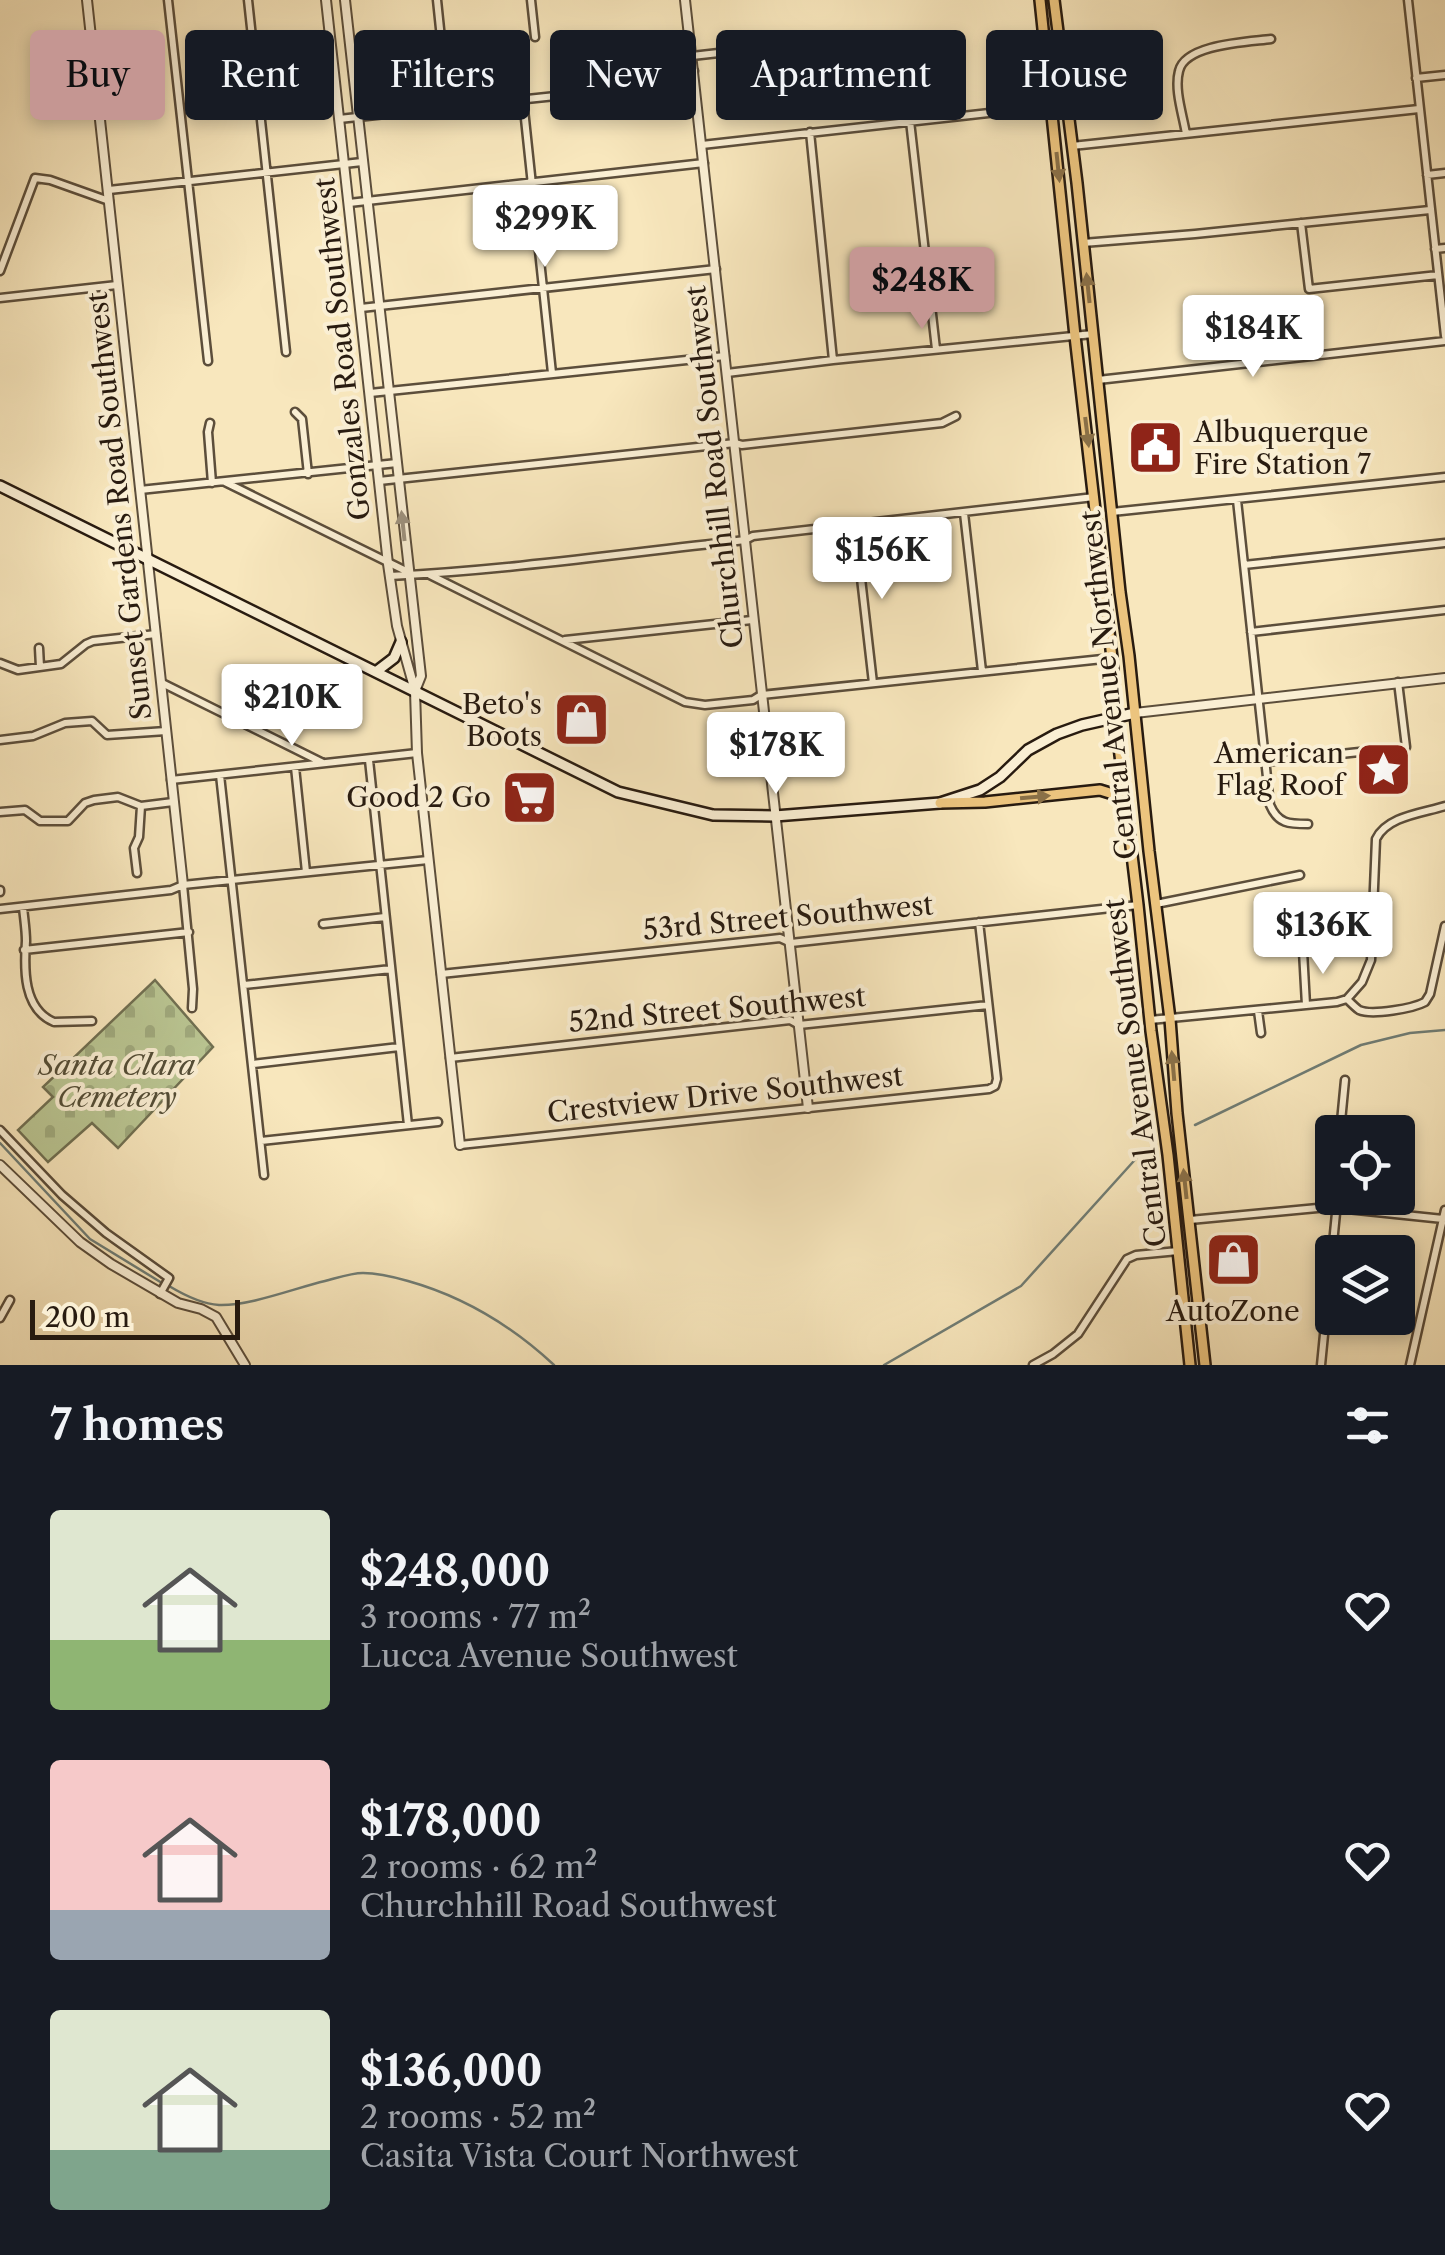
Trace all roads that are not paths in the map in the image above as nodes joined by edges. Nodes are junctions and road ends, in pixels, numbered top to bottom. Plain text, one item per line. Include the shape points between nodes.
1 (87, 0) edge
2 (168, 0) edge
3 (250, 0) edge
4 (326, 0) edge
5 (345, 0) edge
6 (437, 0) edge
7 (531, 0) edge
8 (686, 0) edge
9 (1040, 0) edge
10 (1054, 0) edge
11 (1408, 0) edge
12 (440, 30) edge
13 (689, 30) edge
14 (1043, 30) edge
15 (535, 36) dead end
16 (1271, 38) dead end
17 (1445, 75) edge
18 (1416, 78) junction
19 (354, 81) edge
20 (696, 90) edge
21 (1419, 109) junction
22 (354, 117) edge
23 (339, 119) junction
24 (358, 120) edge
25 (524, 120) edge
26 (910, 120) joint
27 (1053, 120) edge
28 (810, 132) junction
29 (1186, 134) junction
30 (702, 145) junction
31 (1072, 146) junction
32 (362, 162) junction
33 (704, 163) junction
34 (345, 164) junction
35 (1445, 173) edge
36 (266, 174) junction
37 (1427, 175) junction
38 (188, 182) junction
39 (531, 183) junction
40 (109, 190) junction
41 (109, 201) junction
42 (367, 201) junction
43 (350, 203) junction
44 (1430, 210) junction
45 (1301, 224) junction
46 (1083, 243) junction
47 (1445, 248) edge
48 (1435, 250) junction
49 (716, 269) junction
50 (0, 272) edge
51 (1438, 275) junction
52 (117, 286) junction
53 (543, 288) junction
54 (0, 298) edge
55 (378, 306) junction
56 (361, 308) junction
57 (1444, 324) edge
58 (1092, 334) junction
59 (1074, 336) junction
60 (1445, 338) edge
61 (936, 349) junction
62 (286, 352) dead end
63 (726, 356) junction
64 (834, 360) junction
65 (208, 361) dead end
66 (552, 373) junction
67 (727, 374) junction
68 (1098, 380) junction
69 (388, 392) junction
70 (370, 394) junction
71 (294, 412) dead end
72 (956, 416) dead end
73 (210, 423) dead end
74 (734, 443) junction
75 (396, 463) junction
76 (378, 466) junction
77 (308, 474) junction
78 (1445, 477) edge
79 (398, 479) junction
80 (379, 481) junction
81 (225, 482) junction
82 (212, 483) junction
83 (0, 486) edge
84 (140, 490) junction
85 (1094, 497) junction
86 (1236, 500) junction
87 (1112, 512) junction
88 (964, 513) junction
89 (855, 525) junction
90 (744, 540) junction
91 (1445, 543) edge
92 (148, 559) junction
93 (388, 564) junction
94 (1244, 565) junction
95 (408, 574) junction
96 (430, 575) junction
97 (390, 576) junction
98 (1445, 610) edge
99 (752, 620) junction
100 (1251, 632) junction
101 (156, 634) junction
102 (564, 640) junction
103 (401, 642) junction
104 (39, 648) dead end
105 (1112, 658) junction
106 (0, 663) edge
107 (40, 667) junction
108 (982, 671) junction
109 (376, 672) junction
110 (1445, 678) edge
111 (1398, 682) junction
112 (162, 683) junction
113 (873, 683) junction
114 (415, 691) junction
115 (761, 695) junction
116 (1258, 698) junction
117 (1135, 713) junction
118 (1116, 717) junction
119 (166, 731) junction
120 (0, 740) edge
121 (417, 754) junction
122 (369, 760) junction
123 (1266, 762) junction
124 (324, 764) junction
125 (295, 767) junction
126 (220, 775) junction
127 (171, 780) junction
128 (173, 802) junction
129 (940, 803) junction
130 (1126, 803) junction
131 (141, 806) junction
132 (1445, 806) edge
133 (0, 812) edge
134 (775, 816) junction
135 (1308, 824) dead end
136 (428, 860) junction
137 (380, 865) junction
138 (306, 872) junction
139 (136, 873) dead end
140 (1300, 874) dead end
141 (231, 881) junction
142 (183, 885) junction
143 (1155, 904) junction
144 (1138, 905) junction
145 (23, 907) junction
146 (0, 909) edge
147 (386, 916) junction
148 (979, 922) junction
149 (323, 924) dead end
150 (1445, 926) edge
151 (188, 932) junction
152 (790, 943) junction
153 (24, 950) junction
154 (1304, 951) dead end
155 (391, 969) junction
156 (441, 974) junction
157 (244, 985) junction
158 (1347, 999) junction
159 (988, 1005) junction
160 (1306, 1005) junction
161 (192, 1008) dead end
162 (1258, 1011) junction
163 (1170, 1018) junction
164 (92, 1020) dead end
165 (1150, 1020) junction
166 (799, 1024) junction
167 (1261, 1033) dead end
168 (399, 1047) junction
169 (450, 1058) junction
170 (253, 1064) junction
171 (1345, 1080) dead end
172 (808, 1108) junction
173 (1342, 1115) edge
174 (438, 1122) dead end
175 (408, 1125) junction
176 (0, 1130) edge
177 (260, 1141) junction
178 (460, 1145) joint
179 (0, 1165) edge
180 (264, 1175) dead end
181 (1315, 1207) edge
182 (1445, 1210) edge
183 (1335, 1215) edge
184 (1407, 1215) edge
185 (1443, 1219) edge
186 (1188, 1220) junction
187 (1178, 1251) junction
188 (160, 1292) junction
189 (10, 1300) dead end
190 (0, 1318) edge
191 (245, 1365) edge
192 (1033, 1365) edge
193 (1190, 1365) edge
194 (1204, 1365) edge
195 (1321, 1365) edge
196 (1410, 1365) edge

1 - 40 street, Sunset Gardens Road Southwest
2 - 38 street
3 - 36 street
4 - 23 street, Gonzales Road Southwest
5 - 19 street, Gonzales Road Southwest
6 - 12 street
7 - 15 street
8 - 13 street, Churchhill Road Southwest
9 - 14 main road, Central Avenue Southwest
10 - 31 main road, Central Avenue Northwest
11 - 18 street
16 - 29 street via 1201,50 1183,60 1178,85
17 - 18 street
18 - 21 street
20 - 30 street, Churchhill Road Southwest
21 - 29 street
21 - 37 street
22 - 23 street
23 - 34 street, Gonzales Road Southwest
24 - 32 street, Gonzales Road Southwest
25 - 39 street
26 - 28 street
26 - 61 street
27 -> 59 main road, Central Avenue Southwest
28 - 30 street
28 - 64 street
29 - 31 street
30 - 33 street, Churchhill Road Southwest
31 - 46 main road, Central Avenue Northwest
32 - 34 street
32 - 42 street, Gonzales Road Southwest
33 - 39 street
33 - 49 street, Churchhill Road Southwest
34 - 36 street
34 - 43 street, Gonzales Road Southwest
35 - 37 street
36 - 38 street
36 - 62 street
37 - 44 street
38 - 40 street
38 - 65 street
39 - 42 street
39 - 53 street
40 - 41 street, Sunset Gardens Road Southwest
41 - 50 street via 35,178
41 - 52 street, Sunset Gardens Road Southwest
42 - 43 street
42 - 55 street, Gonzales Road Southwest
43 - 56 street, Gonzales Road Southwest
44 - 45 street
44 - 48 street
45 - 46 street
45 - 51 street via 1309,289
58 -> 46 main road, Central Avenue Northwest
47 - 48 street
48 - 51 street
49 - 53 street
49 - 63 street, Churchhill Road Southwest
51 - 57 street
52 - 54 street
52 - 84 street, Sunset Gardens Road Southwest
53 - 55 street
53 - 66 street
55 - 56 street
55 - 69 street, Gonzales Road Southwest
56 - 70 street, Gonzales Road Southwest
57 - 60 street
58 - 59 street
58 - 68 main road, Central Avenue Northwest
59 - 61 street
59 -> 85 main road, Central Avenue Southwest
60 - 68 street
61 - 64 street
63 - 66 street
63 - 67 street, Churchhill Road Southwest
64 - 67 street
66 - 69 street
67 - 74 street, Churchhill Road Southwest
68 - 87 main road, Central Avenue Northwest
69 - 70 street
69 - 75 street, Gonzales Road Southwest
70 - 76 street, Gonzales Road Southwest
71 - 77 street via 302,419
72 - 74 street via 942,424
73 - 82 street
74 - 79 street
74 - 90 street, Churchhill Road Southwest
75 - 76 street
75 - 79 street, Gonzales Road Southwest
76 - 77 street
76 - 80 street, Gonzales Road Southwest
77 - 81 street
78 - 86 street
79 - 80 street
95 -> 79 street, Gonzales Road Southwest
80 - 93 street, Gonzales Road Southwest
81 - 82 street
81 - 93 street
82 - 84 street
83 - 92 main road
84 - 92 street, Sunset Gardens Road Southwest
85 - 88 street
85 - 105 main road, Central Avenue Southwest
86 - 87 street
86 - 94 street
87 - 117 main road, Central Avenue Northwest
88 - 89 street
88 - 108 street
89 - 90 street
89 - 113 street
90 - 96 street
90 - 99 street, Churchhill Road Southwest
91 - 94 street
92 - 101 street, Sunset Gardens Road Southwest
92 - 109 main road
93 - 95 street
93 - 97 street, Gonzales Road Southwest
94 - 100 street
95 - 96 street
95 - 97 street
95 - 114 street, Gonzales Road Southwest via 421,676
96 - 102 street
97 - 103 street, Gonzales Road Southwest
98 - 100 street
99 - 102 street
99 - 115 street, Churchhill Road Southwest
100 - 116 street
101 - 107 street via 94,640 61,664
101 - 112 street, Sunset Gardens Road Southwest
102 - 115 street via 694,705
103 - 109 main road
103 - 114 street, Gonzales Road Southwest
104 - 107 street
105 - 108 street
105 - 118 main road, Central Avenue Southwest
106 - 107 street via 18,670
108 - 113 street
109 - 114 main road
110 - 111 street
111 - 116 street
111 - 123 street via 1406,747
112 - 119 street, Sunset Gardens Road Southwest
112 - 124 street
113 - 115 street
114 - 121 street, Gonzales Road Southwest
114 - 134 main road via 618,792 713,814
115 - 134 street, Churchhill Road Southwest
116 - 117 street
116 - 123 street
117 - 118 main road
117 - 143 main road, Central Avenue Northwest
118 - 129 main road via 1057,734 980,790
118 - 130 main road, Central Avenue Southwest
119 - 120 street via 106,735 92,721
119 - 127 street, Sunset Gardens Road Southwest
121 - 122 street
121 - 136 street, Gonzales Road Southwest
122 - 124 street
122 - 137 street
123 - 135 street via 1274,815 1287,824
124 - 125 street
125 - 126 street
125 - 138 street
126 - 127 street
126 - 141 street
127 - 128 street, Sunset Gardens Road Southwest
128 - 131 street
128 - 142 street, Sunset Gardens Road Southwest
129 -> 130 main road via 1100,790
129 - 134 main road
130 - 144 main road, Central Avenue Southwest
131 - 133 street via 118,797 94,800 58,821 40,821 25,810
131 - 139 street
132 - 158 street via 1381,829 1371,960
134 - 152 street, Churchhill Road Southwest
136 - 137 street
136 - 156 street, Gonzales Road Southwest
137 - 138 street
137 - 147 street
138 - 141 street
140 - 143 street
141 - 142 street
141 - 157 street
142 - 145 street
142 - 151 street, Sunset Gardens Road Southwest
143 - 163 main road, Central Avenue Northwest
144 - 148 street, 53rd Street Southwest
144 - 165 main road, Central Avenue Southwest
145 - 146 street
145 - 153 street
147 - 149 street
147 - 155 street
148 - 152 street, 53rd Street Southwest
148 - 159 street
150 - 158 street via 1425,1002 1364,1012
151 - 153 street
151 - 161 street, Sunset Gardens Road Southwest
152 - 156 street, 53rd Street Southwest via 780,938
152 - 166 street, Churchhill Road Southwest
153 - 164 street via 26,980 41,1014 54,1022
154 - 160 street
155 - 157 street
155 - 168 street
156 - 169 street, Gonzales Road Southwest
157 - 170 street
158 - 160 street
159 - 166 street, 52nd Street Southwest
159 - 172 street, Crestview Drive Southwest via 996,1086
160 - 162 street
162 - 163 street
162 - 167 street
163 - 165 street
186 -> 163 main road, Central Avenue Northwest
165 - 187 main road, Central Avenue Southwest
166 - 169 street, 52nd Street Southwest
166 - 172 street, Churchhill Road Southwest
168 - 170 street
168 - 175 street
169 - 178 street, Gonzales Road Southwest
170 - 177 street
171 - 173 street
172 - 178 street, Crestview Drive Southwest
174 - 175 street
175 - 177 street
176 - 188 street via 62,1195 169,1278
177 - 180 street
179 - 188 street via 80,1242
181 - 186 street
182 - 185 street
183 - 195 street
184 - 185 street
185 - 196 street
186 - 194 main road, Central Avenue Northwest
187 - 192 street via 1127,1259 1078,1334
187 - 193 main road, Central Avenue Southwest
188 - 191 street via 216,1317
189 - 190 street

